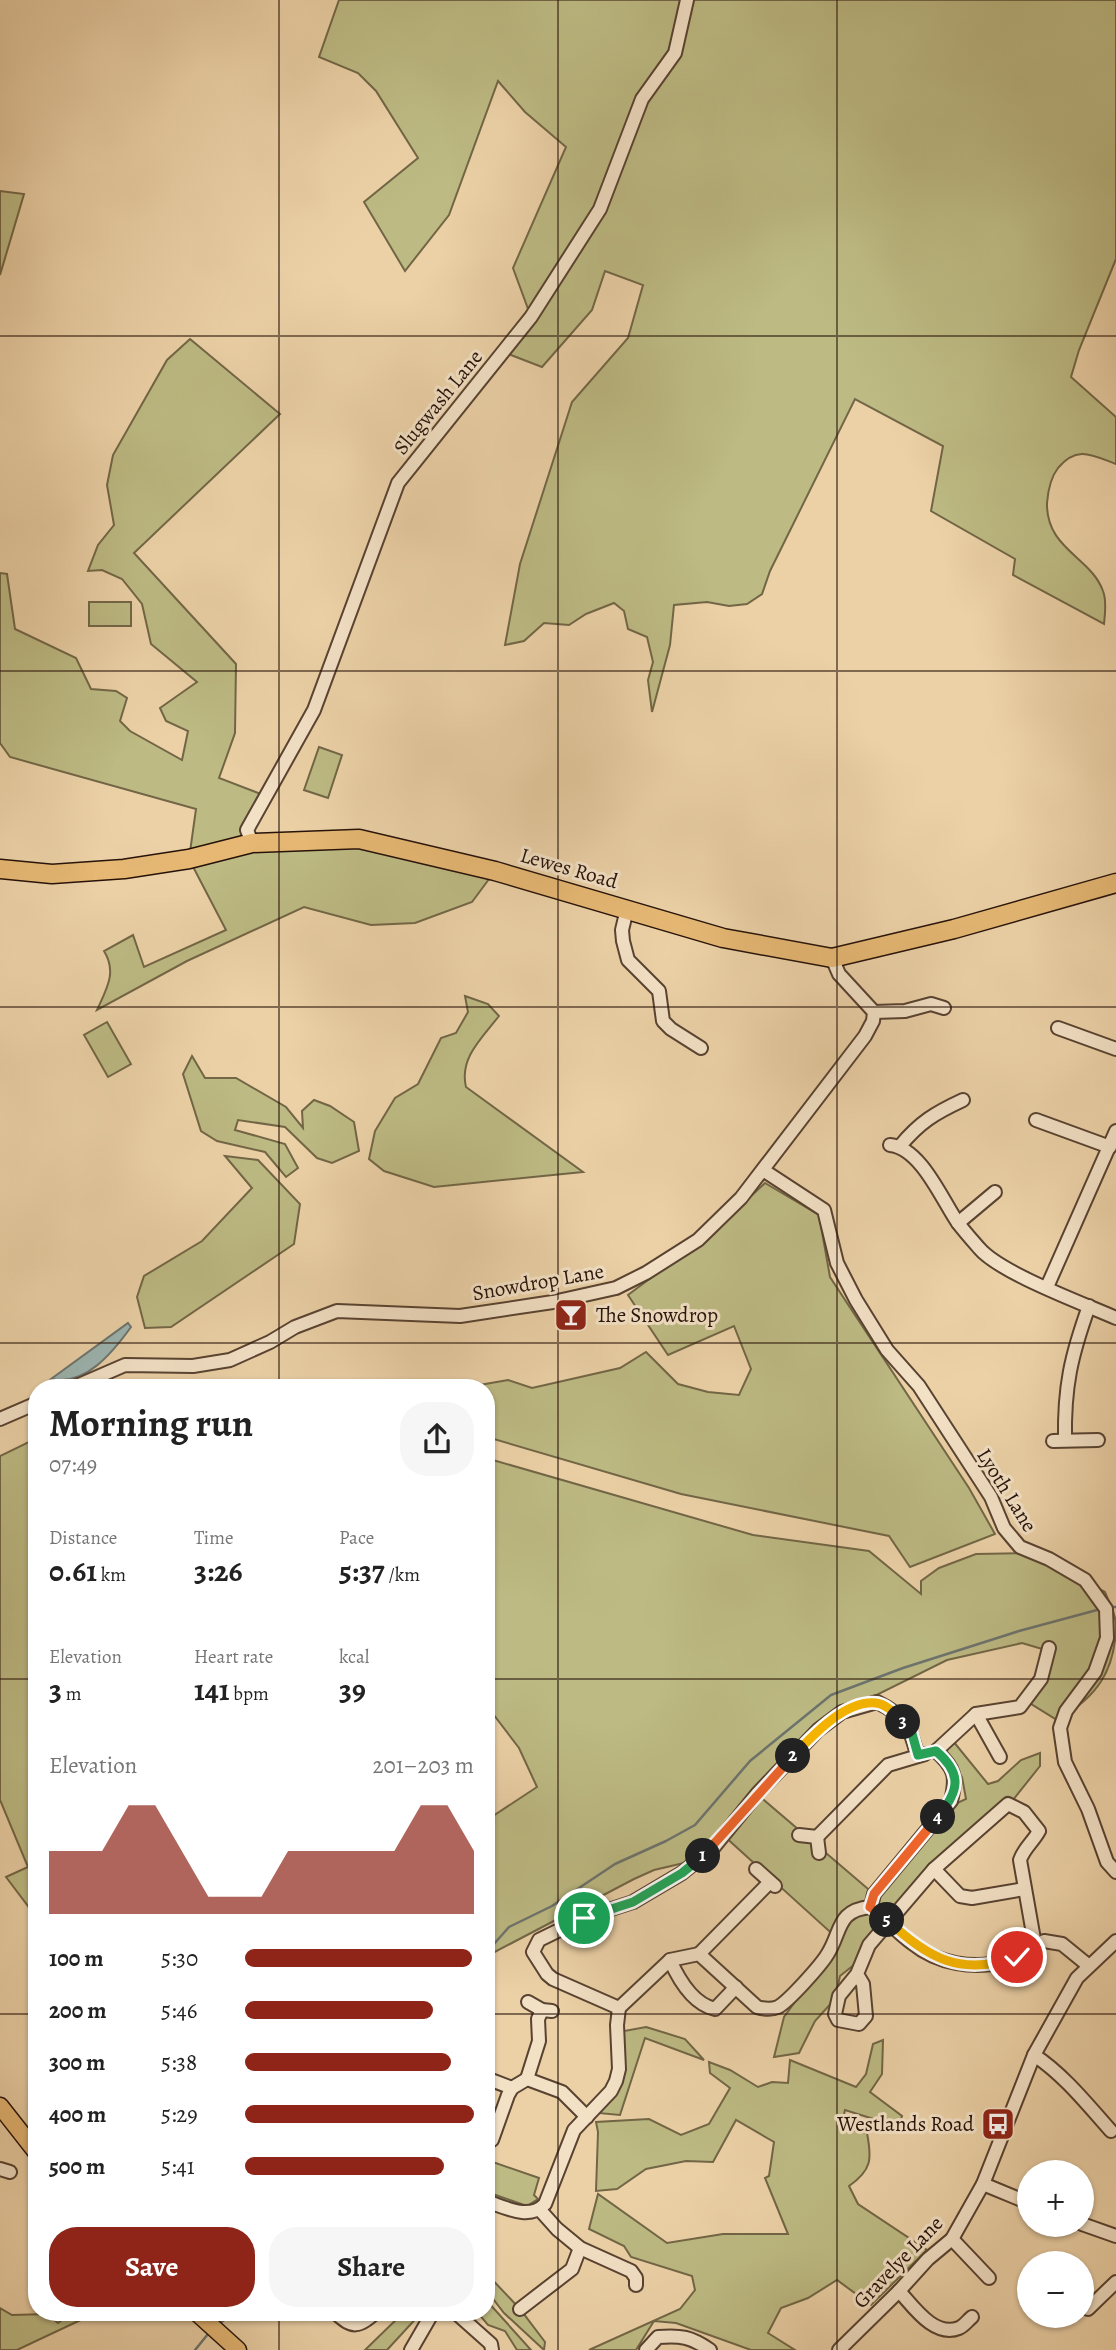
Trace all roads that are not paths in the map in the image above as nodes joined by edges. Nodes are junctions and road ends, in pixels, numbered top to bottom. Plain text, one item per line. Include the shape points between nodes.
1 (687, 0) edge
2 (252, 843) junction
3 (0, 869) edge
4 (1116, 883) edge
5 (627, 908) junction
6 (832, 958) junction
7 (944, 1008) dead end
8 (874, 1012) junction
9 (1067, 1028) dead end
10 (701, 1048) dead end
11 (1116, 1049) edge
12 (958, 1108) dead end
13 (1036, 1120) dead end
14 (1116, 1131) edge
15 (1110, 1147) junction
16 (763, 1170) junction
17 (993, 1199) dead end
18 (958, 1223) junction
19 (1047, 1287) junction
20 (1089, 1306) junction
21 (1116, 1318) edge
22 (93, 1379) edge
23 (28, 1407) edge
24 (0, 1419) edge
25 (1098, 1440) dead end
26 (1049, 1648) dead end
27 (976, 1714) junction
28 (936, 1751) junction
29 (918, 1755) junction
30 (1000, 1757) dead end
31 (799, 1835) dead end
32 (817, 1837) junction
33 (819, 1853) dead end
34 (756, 1869) dead end
35 (934, 1869) junction
36 (1116, 1872) edge
37 (1024, 1889) junction
38 (870, 1907) junction
39 (889, 1922) junction
40 (1116, 1941) edge
41 (1035, 1945) junction
42 (699, 1954) junction
43 (670, 1960) junction
44 (1089, 1966) junction
45 (857, 1974) dead end
46 (736, 1987) junction
47 (528, 2001) dead end
48 (619, 2008) junction
49 (1034, 2055) junction
50 (527, 2078) junction
51 (495, 2081) edge
52 (512, 2088) junction
53 (0, 2106) edge
54 (587, 2117) junction
55 (495, 2119) edge
56 (5, 2124) edge
57 (1111, 2130) dead end
58 (28, 2144) edge
59 (983, 2184) junction
60 (1017, 2198) edge
61 (495, 2204) edge
62 (540, 2210) junction
63 (1094, 2228) edge
64 (1116, 2236) edge
65 (952, 2239) junction
66 (580, 2248) junction
67 (989, 2278) dead end
68 (1116, 2282) edge
69 (636, 2285) dead end
70 (899, 2291) junction
71 (1094, 2303) edge
72 (520, 2309) dead end
73 (972, 2317) dead end
74 (206, 2321) edge
75 (343, 2321) edge
76 (366, 2321) edge
77 (428, 2321) edge
78 (466, 2321) edge
79 (238, 2350) edge
80 (411, 2350) edge
81 (492, 2350) edge
82 (646, 2350) edge
83 (710, 2350) edge
84 (839, 2350) edge

1 - 2 street, Slugwash Lane via 675,53 642,99 600,209 531,317 398,483 314,710 247,830
2 - 3 highway, Lewes Road via 124,869 52,874
2 - 5 highway, Lewes Road via 359,839
4 - 6 highway, Lewes Road
5 - 6 highway, Lewes Road via 723,938
5 - 10 street via 622,930 628,961 659,991 663,1021
6 - 8 street via 839,974
7 - 8 street via 931,1004 905,1012
8 - 16 street, Snowdrop Lane via 865,1035
9 - 11 street
12 - 18 street via 939,1110 895,1145 931,1175
13 - 15 street
14 - 15 street
15 - 19 street
16 - 22 street, Snowdrop Lane via 698,1240 616,1288 460,1316 337,1311 230,1360 193,1366 125,1365
16 - 36 street, Lyoth Lane via 824,1210 837,1263 856,1300 887,1350 919,1386 991,1497 1004,1528 1020,1548 1085,1580 1106,1609 1107,1638 1095,1672 1066,1711 1060,1728 1065,1762 1107,1862
17 - 18 street
18 - 19 street via 981,1251
19 - 20 street
20 - 21 street
20 - 25 street via 1073,1349 1059,1441
23 - 24 street
26 - 27 street via 1041,1679 1020,1707
27 - 28 street
27 - 30 street
28 - 29 street
28 - 38 street via 949,1762 956,1781 951,1801 874,1894
29 - 32 street via 888,1765
29 - 48 street via 911,1730 888,1708 877,1702 842,1712 818,1730 691,1866 633,1902 584,1918 539,1940 533,1952 553,1979
31 - 32 street
32 - 33 street
34 - 42 street via 773,1884
35 - 37 street via 960,1896
35 - 37 street via 1008,1804 1024,1812 1039,1831 1020,1860
35 - 39 street
37 - 41 street
38 - 39 street
38 - 46 street via 857,1908 844,1918 829,1953 779,2007 757,2007
39 - 41 street via 913,1944 960,1964 1005,1962
39 - 45 street via 869,1945
40 - 44 street, Gravelye Lane
41 - 44 street via 1044,1941 1062,1944
42 - 43 street
42 - 46 street
43 - 46 street via 679,1981 707,2007 715,2009
43 - 48 street
44 - 49 street, Gravelye Lane via 1077,1978
47 - 50 street via 547,2010 538,2020 539,2041
48 - 54 street via 616,2081
49 - 57 street via 1071,2086
49 - 59 street, Gravelye Lane
50 - 52 street
50 - 54 street via 562,2092
51 - 52 street
52 - 55 street
53 - 56 main road
54 - 62 street via 574,2130
56 - 58 main road
59 - 60 street
59 - 65 street, Gravelye Lane
61 - 62 street via 526,2213
62 - 66 street
63 - 64 street
65 - 67 street
65 - 70 street, Gravelye Lane
66 - 69 street via 624,2266 636,2278
66 - 72 street via 572,2269
68 - 71 street
70 - 73 street via 926,2321 946,2330 960,2328
70 - 84 street, Gravelye Lane
74 - 79 main road
75 - 76 street via 355,2326
77 - 80 street
78 - 81 street
82 - 83 street via 658,2337 676,2335

